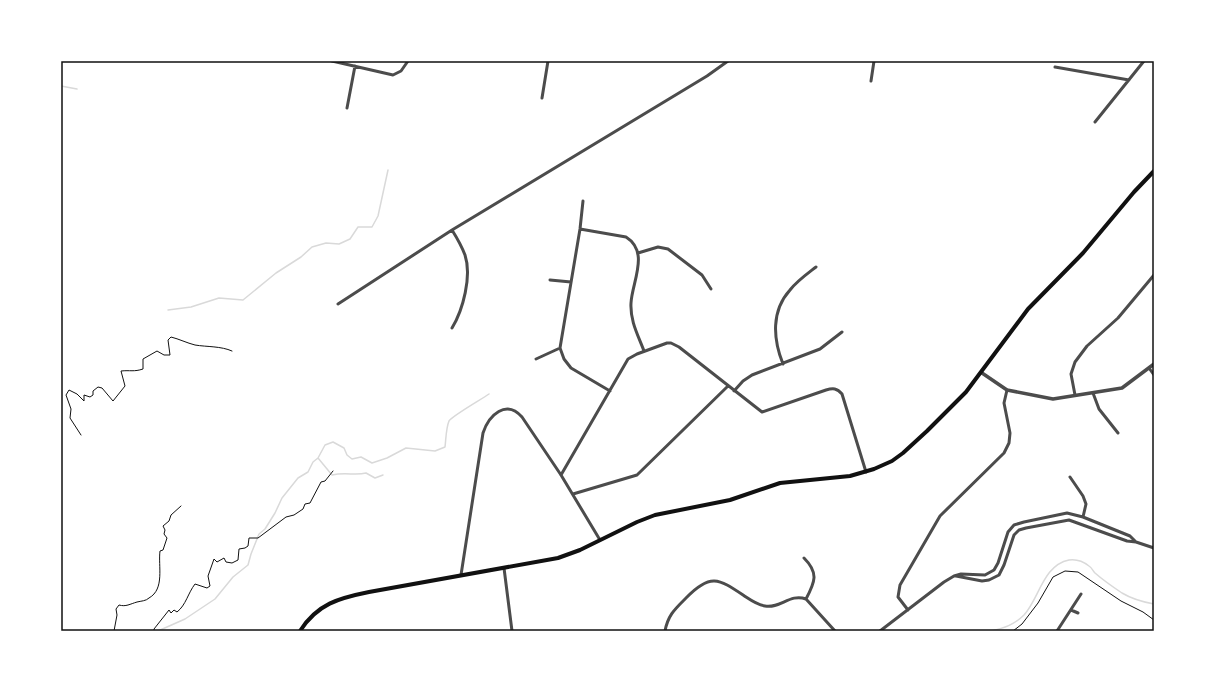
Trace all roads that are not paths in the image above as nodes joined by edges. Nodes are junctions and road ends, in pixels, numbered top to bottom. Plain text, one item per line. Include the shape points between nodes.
1 (332, 61) edge
2 (408, 61) edge
3 (548, 61) edge
4 (728, 61) edge
5 (874, 61) edge
6 (1144, 61) edge
7 (355, 66) junction
8 (1055, 67) dead end
9 (1129, 80) junction
10 (871, 81) dead end
11 (542, 98) dead end
12 (347, 108) dead end
13 (1095, 122) dead end
14 (1154, 171) edge
15 (583, 201) dead end
16 (580, 229) junction
17 (452, 230) junction
18 (638, 253) junction
19 (816, 266) dead end
20 (1154, 275) edge
21 (550, 280) dead end
22 (571, 282) junction
23 (711, 289) dead end
24 (338, 304) dead end
25 (452, 328) dead end
26 (842, 332) dead end
27 (560, 348) junction
28 (644, 351) junction
29 (536, 359) dead end
30 (783, 364) junction
31 (1154, 364) edge
32 (1149, 368) junction
33 (982, 373) junction
34 (1154, 375) edge
35 (728, 386) junction
36 (1007, 390) junction
37 (610, 391) junction
38 (734, 391) junction
39 (1093, 393) junction
40 (1075, 396) junction
41 (1118, 433) dead end
42 (866, 472) junction
43 (561, 475) junction
44 (1070, 477) dead end
45 (573, 494) junction
46 (1083, 517) junction
47 (600, 540) junction
48 (1136, 542) junction
49 (1154, 548) edge
50 (804, 558) dead end
51 (504, 568) junction
52 (461, 575) junction
53 (954, 576) junction
54 (1081, 594) dead end
55 (806, 599) junction
56 (908, 610) junction
57 (1071, 610) junction
58 (1078, 613) dead end
59 (300, 631) edge
60 (512, 631) edge
61 (665, 631) edge
62 (835, 631) edge
63 (880, 631) edge
64 (1057, 631) edge

1 - 7 street
2 - 7 street via 401,71 393,75
3 - 11 street
4 - 17 street
5 - 10 street
6 - 9 street
7 - 12 street
8 - 9 street
9 - 13 street
14 - 33 main road via 1083,253 1028,309
15 - 16 street
16 - 18 street via 626,237
16 - 22 street
17 - 24 street
17 - 25 street via 465,256 467,273 460,312
18 - 23 street via 658,247 668,249 702,275
18 - 28 street via 631,303 633,326
19 - 30 street via 790,289 778,311 775,324 776,341
20 - 40 street via 1118,318 1087,346 1075,362 1071,374
21 - 22 street
22 - 27 street
26 - 30 street via 820,349
27 - 29 street
27 - 37 street via 571,368
28 - 35 street via 667,343 674,344
28 - 37 street via 628,359
30 - 38 street via 752,376
31 - 32 street
32 - 34 street
32 - 39 street via 1122,388
33 - 36 street
33 - 42 main road via 903,453
35 - 38 street
35 - 45 street via 637,476
36 - 40 street via 1053,399
36 - 56 street via 1004,403 1010,433 1009,443 1004,453 940,516 900,585 898,597
37 - 43 street
38 - 42 street via 764,412 832,388 838,390 842,394
39 - 40 street
39 - 41 street via 1099,410
42 - 47 main road via 836,478 772,484 730,500 655,515
43 - 45 street
43 - 52 street via 517,411 500,411 492,418 485,427 481,447
44 - 46 street via 1086,504
45 - 47 street
46 - 48 street via 1130,536
46 - 53 street via 1067,513 1014,525 1008,532 994,570 985,575
47 - 51 main road via 558,558
48 - 49 street
48 - 53 street via 1069,520 1026,528 1014,535 999,575 982,581
50 - 55 street via 812,567 814,576 814,584
51 - 52 main road
51 - 60 street
52 - 59 main road via 341,598 317,611
53 - 56 street
54 - 57 street
55 - 61 street via 791,598 775,606 763,606 725,583 713,581 695,589 672,613
55 - 62 street
56 - 63 street
57 - 58 street
57 - 64 street

